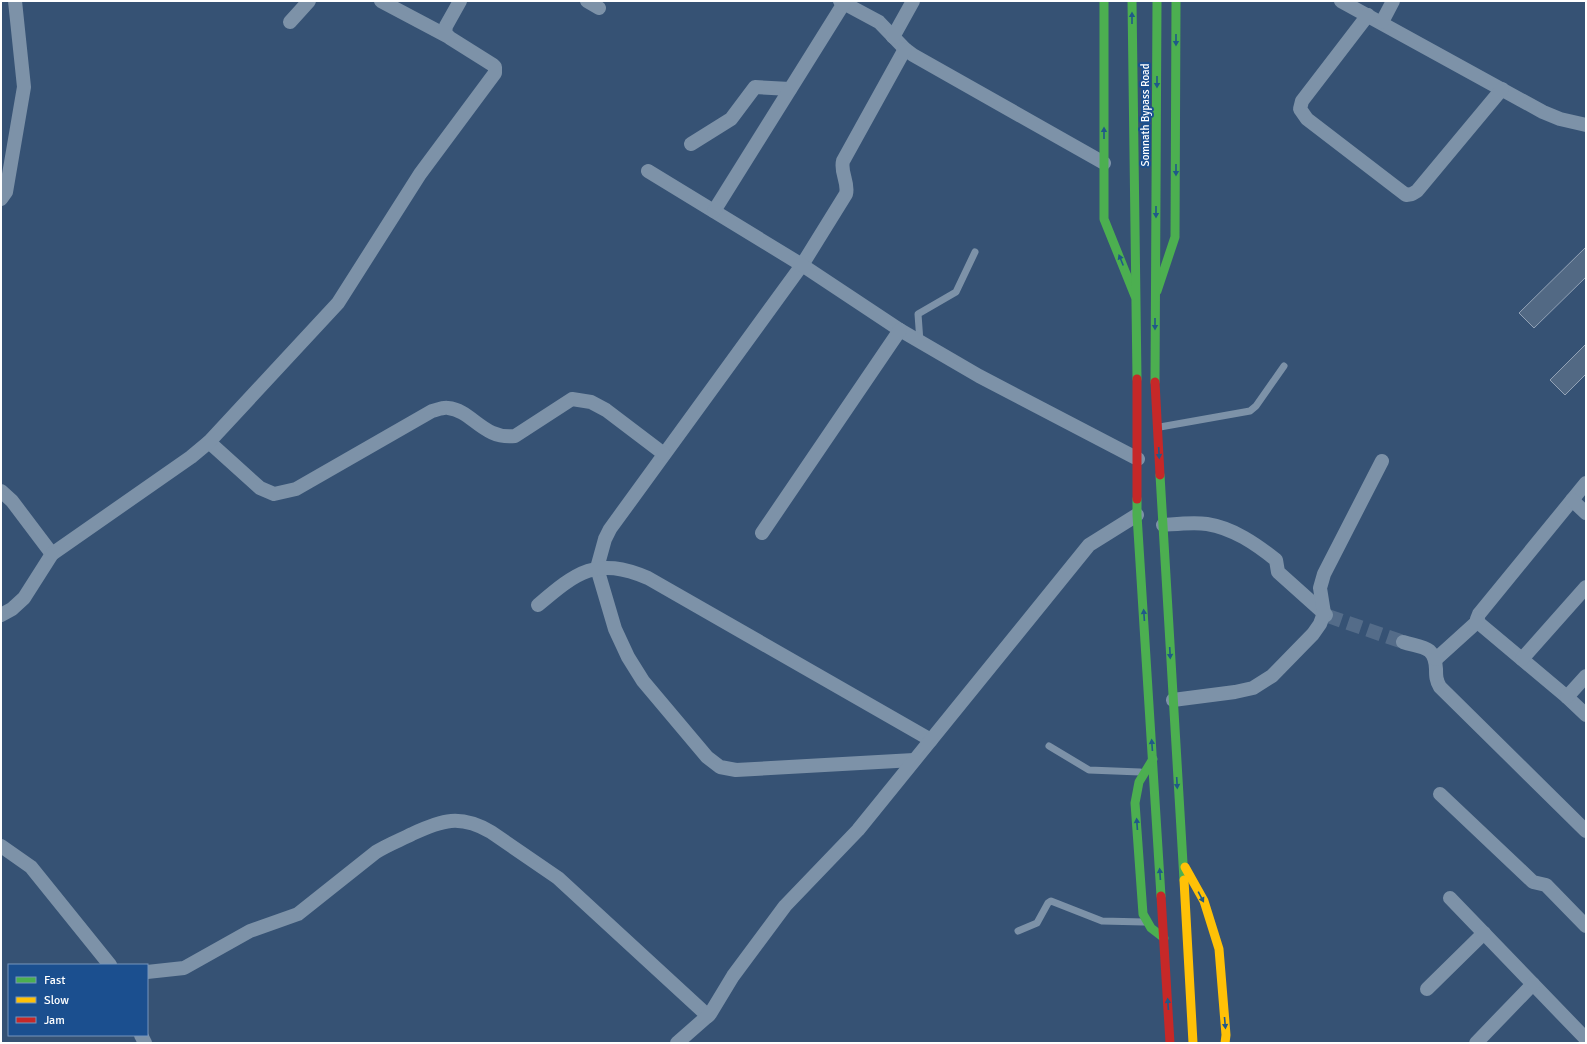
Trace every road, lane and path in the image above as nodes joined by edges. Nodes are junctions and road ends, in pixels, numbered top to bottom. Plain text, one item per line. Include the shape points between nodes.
1 (15, 1) edge
2 (309, 1) edge
3 (381, 1) edge
4 (460, 1) edge
5 (912, 1) edge
6 (1104, 1) edge
7 (1132, 1) edge
8 (1157, 1) edge
9 (1176, 1) edge
10 (1341, 1) edge
11 (1394, 1) edge
12 (842, 2) edge
13 (1368, 15) junction
14 (290, 22) dead end
15 (1382, 22) junction
16 (447, 36) junction
17 (893, 37) junction
18 (904, 49) junction
19 (790, 89) junction
20 (1502, 89) junction
21 (1586, 125) edge
22 (691, 144) dead end
23 (1104, 163) junction
24 (648, 171) dead end
25 (1, 199) edge
26 (714, 211) junction
27 (975, 252) dead end
28 (802, 265) junction
29 (1135, 296) junction
30 (1156, 297) junction
31 (900, 330) junction
32 (920, 342) junction
33 (1284, 366) dead end
34 (1158, 427) junction
35 (209, 442) junction
36 (664, 454) junction
37 (1138, 459) junction
38 (1382, 461) dead end
39 (1586, 483) edge
40 (1, 491) edge
41 (1572, 500) junction
42 (1586, 513) edge
43 (1137, 515) junction
44 (1163, 525) junction
45 (762, 533) dead end
46 (52, 554) junction
47 (596, 568) junction
48 (1586, 587) edge
49 (538, 605) dead end
50 (1, 615) edge
51 (1326, 615) junction
52 (1478, 622) junction
53 (1403, 642) tunnel mouth
54 (1436, 659) junction
55 (1522, 659) junction
56 (1586, 676) edge
57 (1567, 697) junction
58 (1173, 700) junction
59 (1586, 715) edge
60 (931, 740) junction
61 (1049, 746) dead end
62 (1153, 759) junction
63 (914, 760) junction
64 (1144, 772) junction
65 (1440, 794) dead end
66 (1586, 830) edge
67 (1, 846) edge
68 (1182, 863) junction
69 (1450, 898) dead end
70 (1146, 922) junction
71 (1586, 926) edge
72 (1018, 930) dead end
73 (1484, 933) junction
74 (1164, 938) junction
75 (107, 961) edge
76 (119, 964) edge
77 (148, 972) edge
78 (1532, 984) junction
79 (1427, 989) dead end
80 (708, 1016) junction
81 (1583, 1038) edge
82 (677, 1043) edge
83 (1170, 1043) edge
84 (1193, 1043) edge
85 (1226, 1043) edge
86 (1476, 1043) edge

1 - 25 street via 24,87 6,192
2 - 14 street
3 - 16 street
4 - 16 street via 446,26
5 - 17 street
23 -> 6 main road
29 -> 7 main road, Somnath Bypass Road
8 -> 30 main road, Somnath Bypass Road
9 -> 30 main road via 1175,237
10 - 13 street
11 - 15 street
12 - 17 street via 879,22
12 - 19 street
13 - 15 street
13 - 20 street via 1302,100 1300,110 1307,119 1406,195 1417,191
15 - 20 street
16 - 35 street via 493,65 495,74 420,174 338,303
17 - 18 street
18 - 23 street
18 - 28 street via 843,161 846,194
19 - 22 street via 755,87 728,121
19 - 26 street
20 - 21 street via 1543,112
29 -> 23 main road via 1104,219
24 - 26 street
26 - 28 street
27 - 32 lane via 956,292 918,314
28 - 31 street
28 - 36 street
29 - 37 main road, Somnath Bypass Road
30 -> 34 main road, Somnath Bypass Road via 1155,384
31 - 32 street
31 - 45 street
32 - 37 street via 979,376
33 - 34 lane via 1250,411
34 -> 44 main road, Somnath Bypass Road
35 - 36 street via 260,488 274,494 296,490 432,411 447,407 459,411 493,433 506,437 515,436 572,399 591,402 606,410
35 - 46 street
36 - 47 street via 607,534
37 - 43 main road, Somnath Bypass Road
38 - 51 street via 1324,574 1320,588
39 - 41 street
40 - 46 street via 12,501
41 - 42 street
41 - 52 street via 1479,614
43 - 60 street via 1089,545
62 -> 43 main road, Somnath Bypass Road
44 - 51 street via 1207,524 1223,528 1246,539 1276,560 1278,572
44 -> 58 main road, Somnath Bypass Road
46 - 50 street via 24,598
47 - 49 street via 571,579
47 - 60 street via 624,570 648,578
47 - 63 street via 615,629 636,670 707,756 720,767 736,770
48 - 55 street
51 - 58 street via 1313,634 1272,676 1253,688
52 - 54 street
52 - 55 street
53 - 54 street via 1428,649
54 - 66 street via 1436,680 1440,687
55 - 57 street
56 - 57 street
57 - 59 street
58 -> 68 main road, Somnath Bypass Road
60 - 63 street
61 - 64 lane via 1089,770
62 - 64 main road
74 -> 62 main road, Somnath Bypass Road
63 - 80 street via 858,830 785,906 736,972
70 -> 64 main road via 1143,914 1135,803 1138,782
65 - 71 street via 1534,882 1546,885
67 - 75 street via 31,866
68 - 84 main road, Somnath Bypass Road
68 -> 85 main road via 1204,901 1219,949
69 - 73 street
70 - 72 lane via 1102,921 1051,901 1037,923
70 - 74 main road
73 - 78 street
73 - 79 street
83 -> 74 main road, Somnath Bypass Road
75 - 76 street
77 - 80 street via 184,968 250,931 298,914 385,846 436,823 463,820 491,832 558,878
78 - 81 street
78 - 86 street
80 - 82 street

